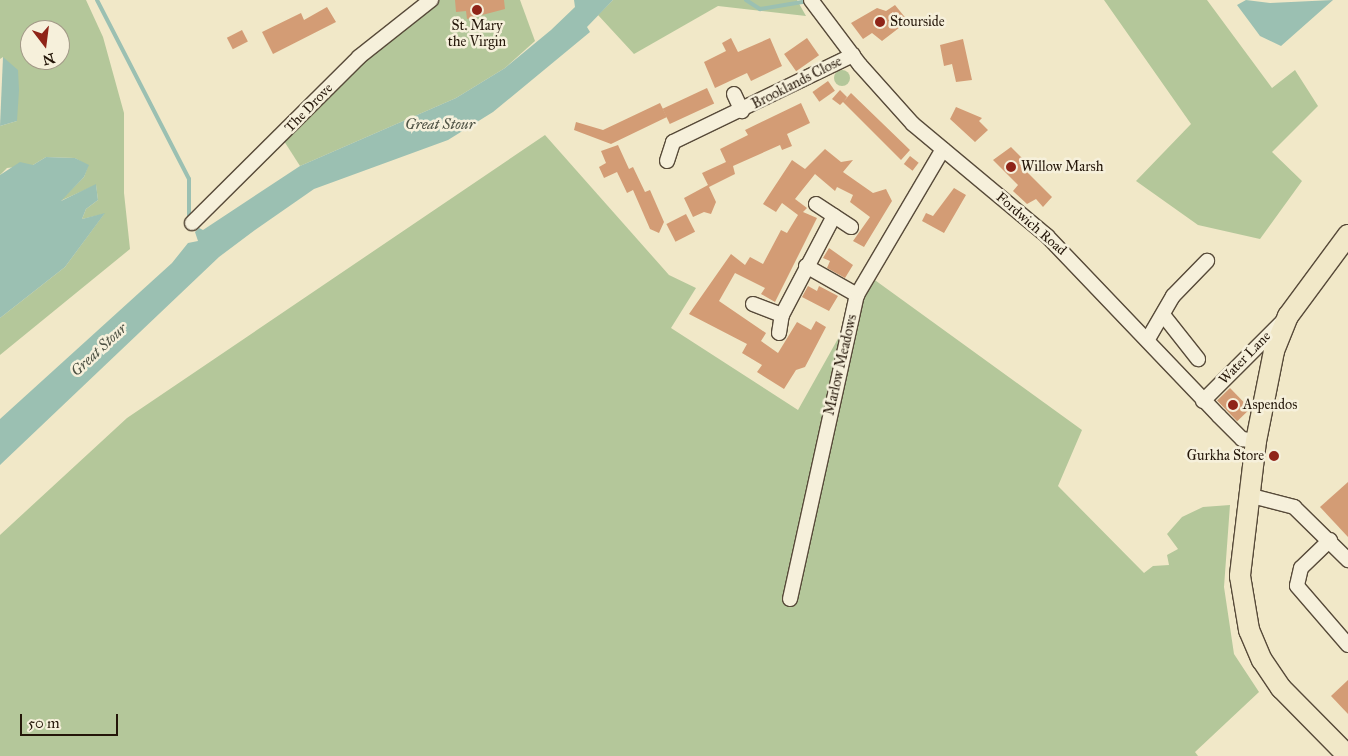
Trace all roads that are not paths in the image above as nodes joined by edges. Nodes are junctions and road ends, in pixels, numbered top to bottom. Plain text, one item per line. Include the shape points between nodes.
1 (430, 0) edge
2 (811, 0) edge
3 (853, 55) junction
4 (734, 94) dead end
5 (742, 111) junction
6 (943, 150) junction
7 (666, 161) dead end
8 (816, 204) dead end
9 (834, 216) junction
10 (192, 222) dead end
11 (851, 227) dead end
12 (1348, 235) edge
13 (1207, 261) dead end
14 (806, 266) junction
15 (857, 295) junction
16 (753, 304) dead end
17 (782, 315) junction
18 (1164, 316) junction
19 (1288, 316) junction
20 (779, 332) dead end
21 (1148, 339) junction
22 (1198, 359) dead end
23 (1203, 401) junction
24 (1256, 441) junction
25 (1248, 495) junction
26 (1330, 540) junction
27 (1348, 560) edge
28 (790, 600) dead end
29 (1348, 645) edge
30 (1348, 756) edge

1 - 10 street, The Drove via 358,57
2 - 3 street, Fordwich Road
3 - 5 street, Brooklands Close
3 - 6 street, Fordwich Road via 913,124
4 - 5 street, Brooklands Close
5 - 7 street, Brooklands Close via 673,142
6 - 15 street, Marlow Meadows
6 - 21 street, Fordwich Road via 1047,236
8 - 9 street
9 - 11 street
9 - 14 street
12 - 19 highway
13 - 18 street via 1173,296
14 - 15 street
14 - 17 street
15 - 28 street, Marlow Meadows
16 - 17 street
17 - 20 street
18 - 21 street
18 - 22 street
19 - 23 street, Water Lane
19 - 24 highway via 1274,351
21 - 23 street, Fordwich Road
23 - 24 street, Fordwich Road via 1242,439
24 - 25 highway
25 - 26 street via 1294,507
25 - 30 highway via 1240,576 1249,630 1281,688
26 - 27 street
26 - 29 street via 1301,568 1296,586

